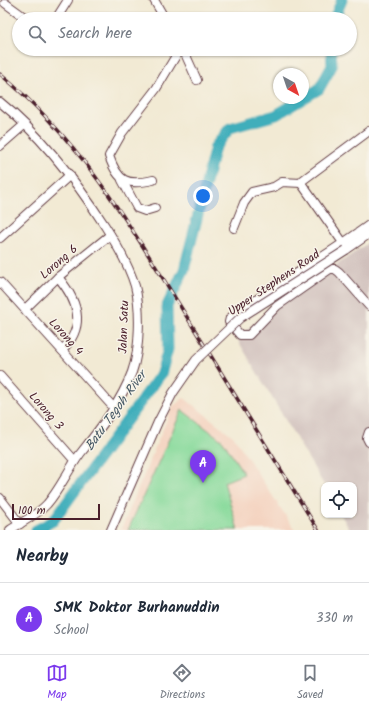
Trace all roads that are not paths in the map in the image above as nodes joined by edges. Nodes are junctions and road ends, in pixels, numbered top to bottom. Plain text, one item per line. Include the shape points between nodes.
1 (68, 0) edge
2 (154, 0) edge
3 (5, 3) dead end
4 (17, 12) edge
5 (60, 12) edge
6 (161, 12) edge
7 (176, 56) edge
8 (186, 56) edge
9 (197, 80) dead end
10 (0, 102) edge
11 (24, 125) junction
12 (369, 131) edge
13 (0, 146) edge
14 (70, 175) junction
15 (122, 179) junction
16 (153, 180) dead end
17 (301, 183) junction
18 (155, 208) dead end
19 (369, 225) edge
20 (234, 228) dead end
21 (369, 234) edge
22 (110, 235) junction
23 (0, 238) edge
24 (345, 247) junction
25 (58, 277) junction
26 (0, 282) edge
27 (369, 306) edge
28 (25, 309) junction
29 (62, 350) junction
30 (0, 376) edge
31 (114, 408) junction
32 (369, 432) edge
33 (369, 442) edge
34 (75, 461) junction
35 (0, 498) edge
36 (20, 524) junction
37 (10, 530) edge
38 (111, 530) edge

1 - 5 street
2 - 6 street
3 - 4 street
7 - 15 street via 156,89 112,148 109,156
8 - 9 street
10 - 11 street, Jalan Satu
11 - 13 street
11 - 14 street, Jalan Satu
12 - 17 street
14 - 22 street, Jalan Satu
14 - 23 street
15 - 16 street via 128,183
15 - 18 street via 137,208 145,211
17 - 20 street via 282,182 274,187 252,192 244,203
17 - 24 street
19 - 24 street
21 - 24 street, Upper Stephens Road
22 - 25 street, Lorong 6
22 - 31 street, Jalan Satu via 131,273 138,299 139,315 132,372
24 - 27 street via 257,298 230,318 230,325 240,335 249,335 278,306 330,269 339,272
24 - 38 street, Upper Stephens Road, bridge via 240,318 196,360 173,393 158,422
25 - 28 street, Lorong 6
25 - 29 street via 71,292 77,314 75,333
26 - 28 street, Lorong 4
28 - 29 street, Lorong 4
29 - 31 street, Lorong 4
30 - 34 street, Lorong 3
31 - 34 street, Jalan Satu
32 - 33 street
34 - 36 street, Jalan Satu via 47,505
35 - 36 street
36 - 37 street, Jalan Satu

